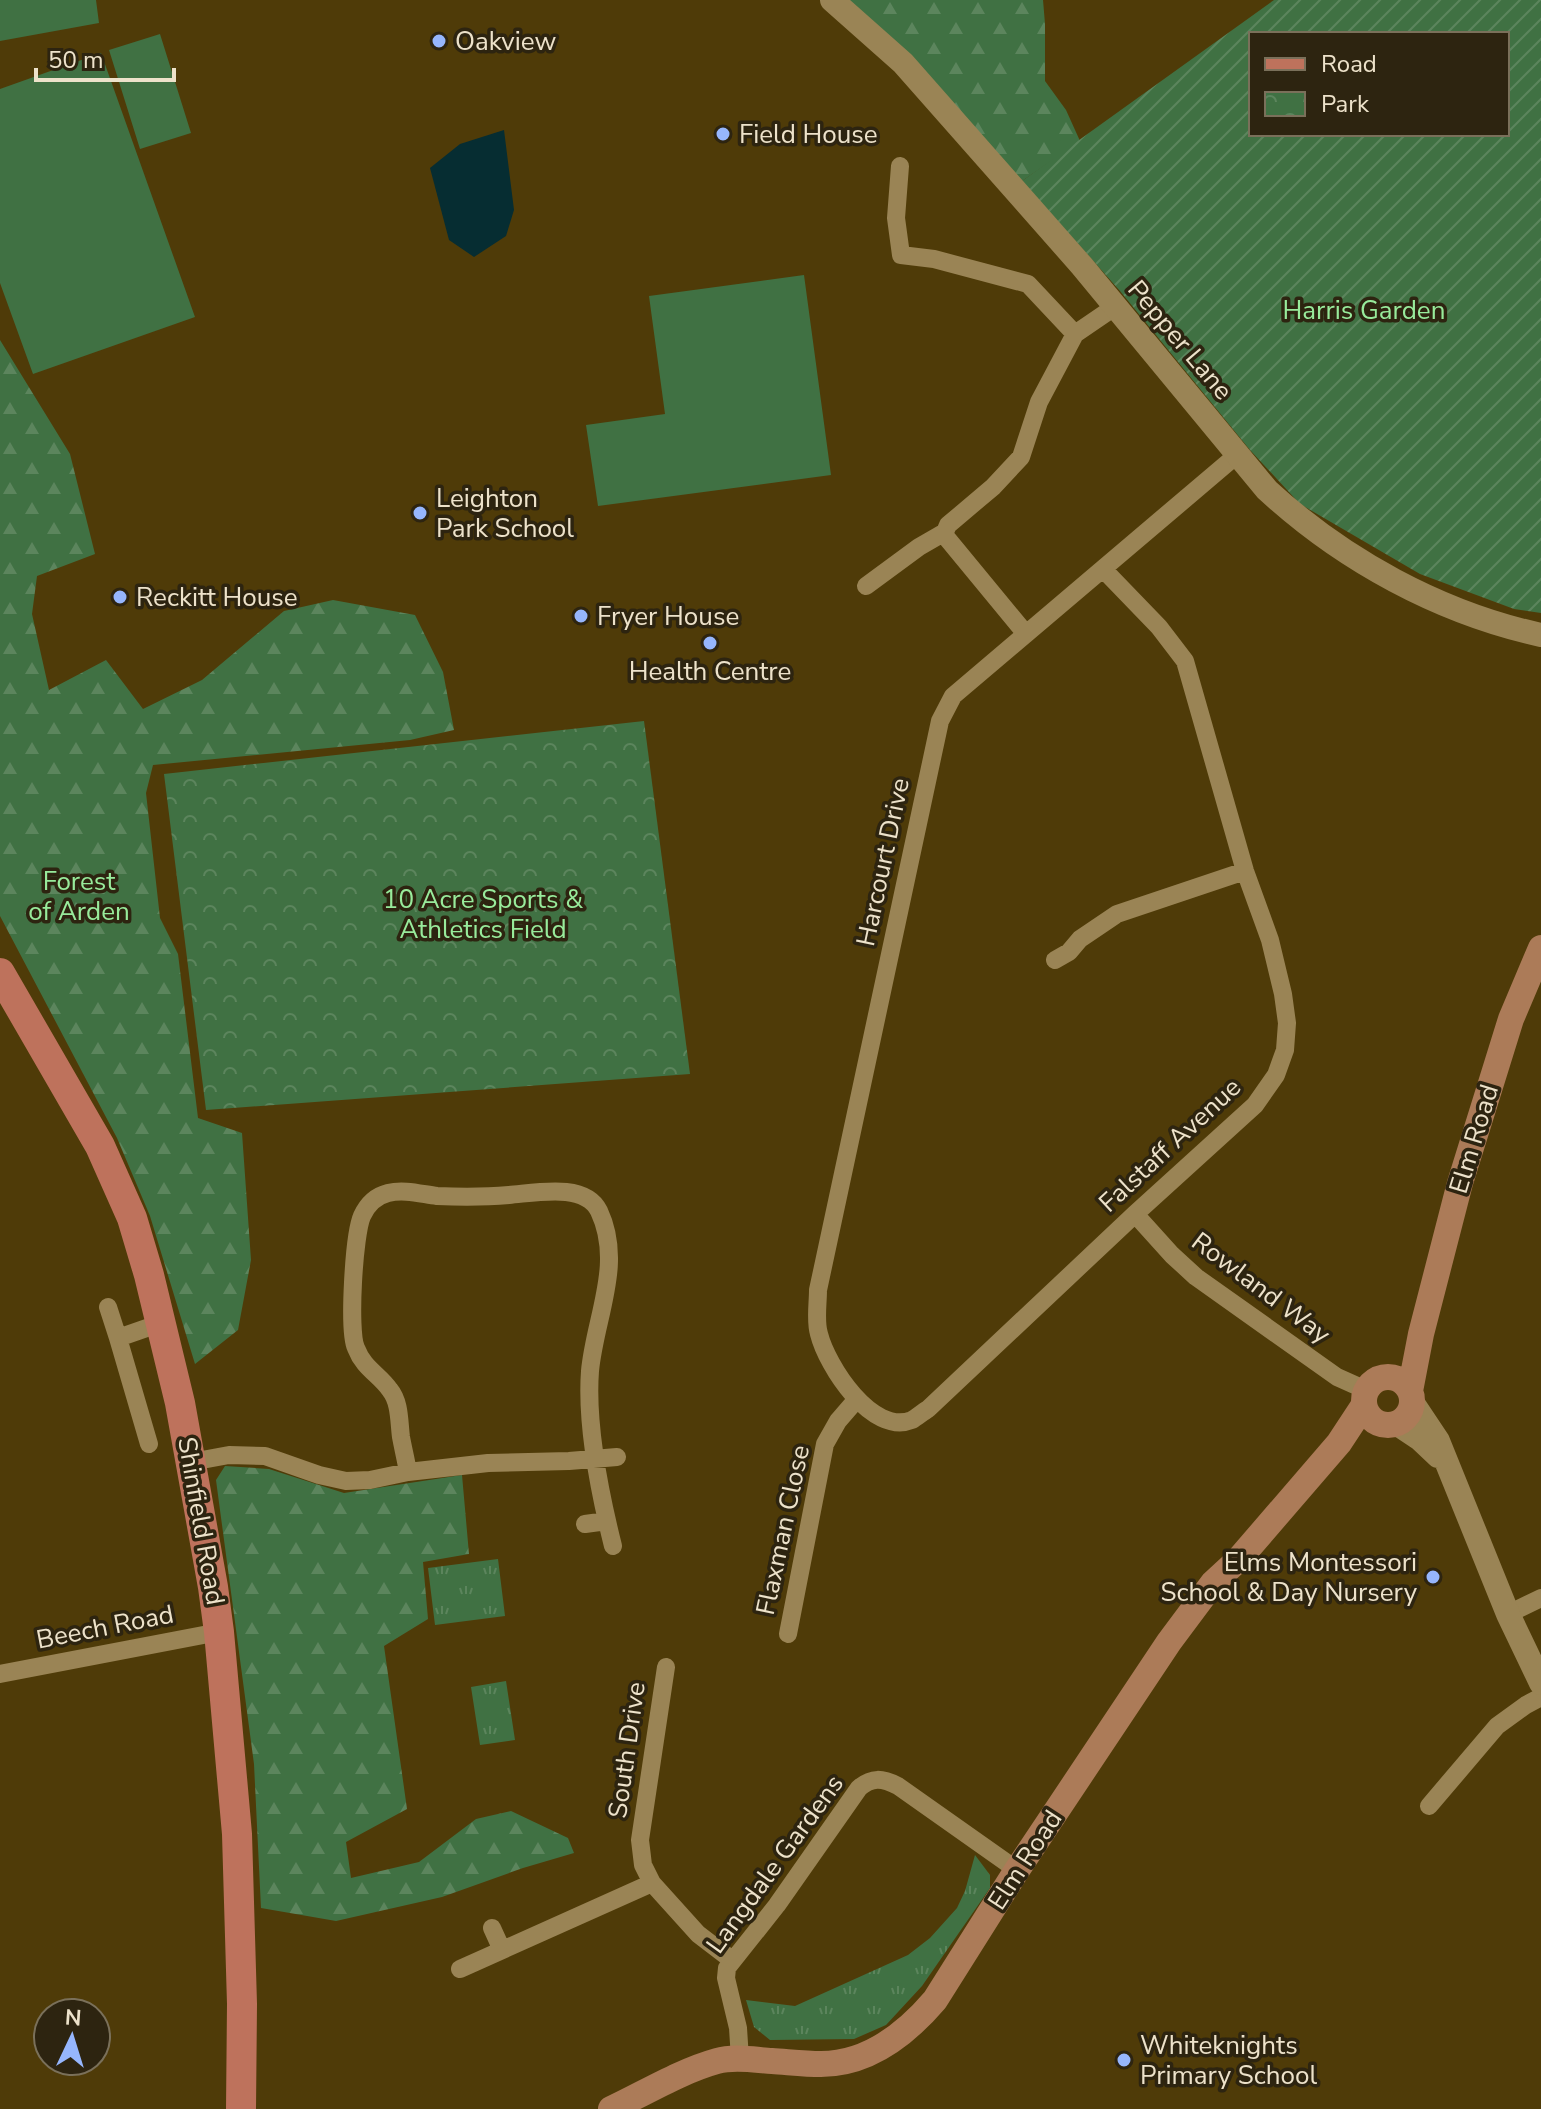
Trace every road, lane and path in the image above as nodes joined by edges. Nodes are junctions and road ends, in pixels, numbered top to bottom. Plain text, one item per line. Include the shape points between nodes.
1 (832, 0) edge
2 (900, 166) dead end
3 (1116, 306) junction
4 (1075, 334) junction
5 (1238, 454) junction
6 (945, 532) junction
7 (1103, 569) junction
8 (866, 586) dead end
9 (1026, 634) junction
10 (1541, 635) edge
11 (1245, 871) junction
12 (1541, 948) edge
13 (1069, 959) dead end
14 (0, 973) edge
15 (1135, 1214) junction
16 (108, 1307) dead end
17 (161, 1323) junction
18 (1421, 1334) junction
19 (118, 1338) junction
20 (1411, 1397) junction
21 (857, 1399) junction
22 (1378, 1404) junction
23 (149, 1444) dead end
24 (617, 1457) dead end
25 (596, 1459) junction
26 (191, 1462) junction
27 (1445, 1463) junction
28 (408, 1472) junction
29 (607, 1521) junction
30 (585, 1524) dead end
31 (613, 1546) dead end
32 (1541, 1598) edge
33 (1508, 1614) junction
34 (219, 1632) junction
35 (788, 1634) dead end
36 (666, 1667) dead end
37 (0, 1674) edge
38 (1541, 1683) edge
39 (1541, 1697) edge
40 (1429, 1806) dead end
41 (1017, 1870) junction
42 (652, 1883) junction
43 (492, 1928) dead end
44 (502, 1950) junction
45 (732, 1960) junction
46 (460, 1969) dead end
47 (740, 2059) junction
48 (241, 2109) edge
49 (611, 2109) edge

1 - 3 street, Pepper Lane via 903,63
2 - 4 street via 896,218 901,255 1028,284
3 - 4 street
3 - 5 street, Pepper Lane
4 - 6 street via 1039,402 1021,457
5 - 7 street, Harcourt Drive
5 - 10 street, Pepper Lane via 1294,514 1353,555 1418,593
6 - 8 street
6 - 9 street
7 - 9 street, Harcourt Drive
7 - 11 street, Falstaff Avenue via 1185,661
9 - 21 street, Harcourt Drive via 953,696 940,721 818,1290 818,1333 835,1370
11 - 13 street via 1117,914 1080,939
11 - 15 street, Falstaff Avenue via 1283,994 1285,1050 1276,1075 1255,1105
12 - 18 main road, Elm Road via 1511,1019 1464,1168
14 - 17 main road, Shinfield Road via 100,1146 132,1218
15 - 21 street, Falstaff Avenue via 911,1421 888,1421
15 - 22 street, Rowland Way via 1196,1277
16 - 19 street
17 - 19 street
17 - 26 main road, Shinfield Road
18 - 20 main road, Elm Road
18 - 22 main road, Elm Road
19 - 23 street
20 - 22 main road via 1407,1415
20 - 22 main road via 1400,1380
20 - 27 street
21 - 35 street, Flaxman Close via 825,1444
22 - 27 street
22 - 41 main road, Elm Road via 1213,1583
24 - 25 street
25 - 28 street
25 - 28 street via 590,1372 610,1252 597,1207 584,1195 561,1191 438,1196 391,1192 378,1197 360,1220 351,1320 354,1346 368,1369 392,1391
25 - 29 street
26 - 28 street via 265,1456 346,1481
26 - 34 main road, Shinfield Road
27 - 33 street
29 - 30 street
29 - 31 street
32 - 33 street
33 - 38 street
34 - 37 street, Beech Road
34 - 48 main road, Shinfield Road via 237,1834
36 - 42 street, South Drive via 640,1840
39 - 40 street via 1497,1726
41 - 45 street, Langdale Gardens via 898,1786 876,1779 859,1788
41 - 47 main road, Elm Road via 935,2000 886,2046 860,2058 823,2064
42 - 44 street
42 - 45 street via 698,1934
43 - 44 street
44 - 46 street
45 - 47 street, Langdale Gardens via 726,1978
47 - 49 main road, Elm Road via 719,2060

